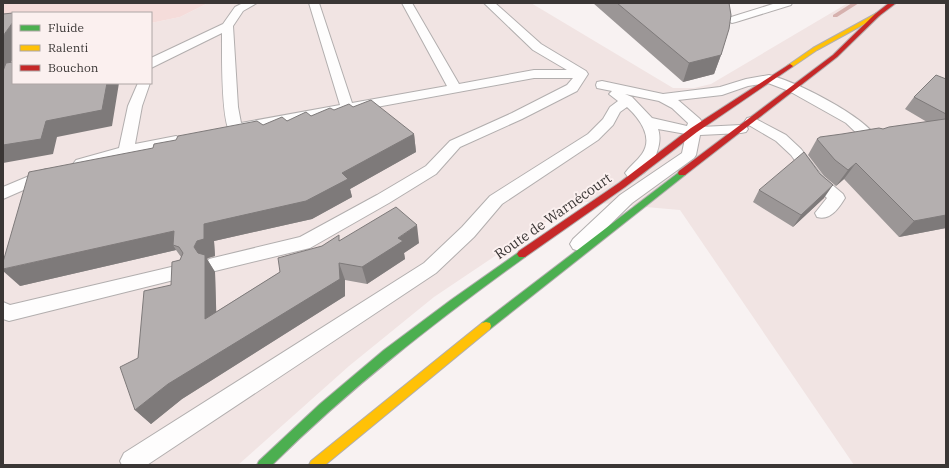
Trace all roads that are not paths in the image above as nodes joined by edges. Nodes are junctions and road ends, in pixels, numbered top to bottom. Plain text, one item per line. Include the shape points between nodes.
1 (252, 3) edge
2 (314, 3) edge
3 (407, 3) edge
4 (490, 3) edge
5 (787, 3) edge
6 (893, 3) edge
7 (878, 15) junction
8 (732, 20) edge
9 (227, 26) junction
10 (152, 62) edge
11 (582, 74) junction
12 (769, 80) junction
13 (144, 84) edge
14 (602, 85) junction
15 (454, 87) junction
16 (794, 88) junction
17 (663, 98) junction
18 (627, 100) junction
19 (347, 107) junction
20 (649, 122) junction
21 (747, 125) junction
22 (235, 129) junction
23 (694, 130) junction
24 (219, 132) edge
25 (188, 138) edge
26 (871, 139) edge
27 (126, 151) junction
28 (622, 185) junction
29 (3, 192) edge
30 (3, 196) edge
31 (823, 213) dead end
32 (215, 264) dead end
33 (184, 271) edge
34 (521, 299) junction
35 (3, 310) edge
36 (132, 461) dead end
37 (263, 465) edge
38 (315, 465) edge

1 - 9 lane via 239,9
2 - 19 lane
3 - 15 lane
4 - 11 lane via 537,47
5 - 8 lane
6 - 7 main road, Route de Warnécourt
7 - 12 main road, Route de Warnécourt via 815,49
7 - 16 main road, Route de Warnécourt via 835,56
9 - 10 lane
9 - 22 lane via 231,107
11 - 14 lane
11 - 15 lane via 534,74
11 - 32 lane via 572,88 455,144 431,170 304,243
12 - 16 lane
12 - 17 lane via 746,83 722,91
12 - 23 main road, Route de Warnécourt
13 - 27 lane via 135,106
14 - 17 lane
14 - 18 lane
15 - 19 lane
16 - 21 main road, Route de Warnécourt
16 - 26 lane via 851,120
17 - 23 lane via 677,105 695,122
18 - 20 lane
18 - 36 lane via 615,110 594,137 496,200 468,232 430,268
19 - 22 lane
20 - 23 lane via 665,127
20 - 28 lane via 654,135 651,152
21 - 23 lane via 717,132
21 - 31 lane via 781,138 796,152 818,181 837,198
21 - 34 main road, Route de Warnécourt
22 - 24 lane
23 - 28 main road, Route de Warnécourt
23 - 34 lane via 689,155 626,199
25 - 27 lane
27 - 29 lane via 47,174
28 - 37 main road, Route de Warnécourt via 405,339 288,440
29 - 30 lane
33 - 35 lane via 9,313
34 - 38 main road, Route de Warnécourt via 391,401

